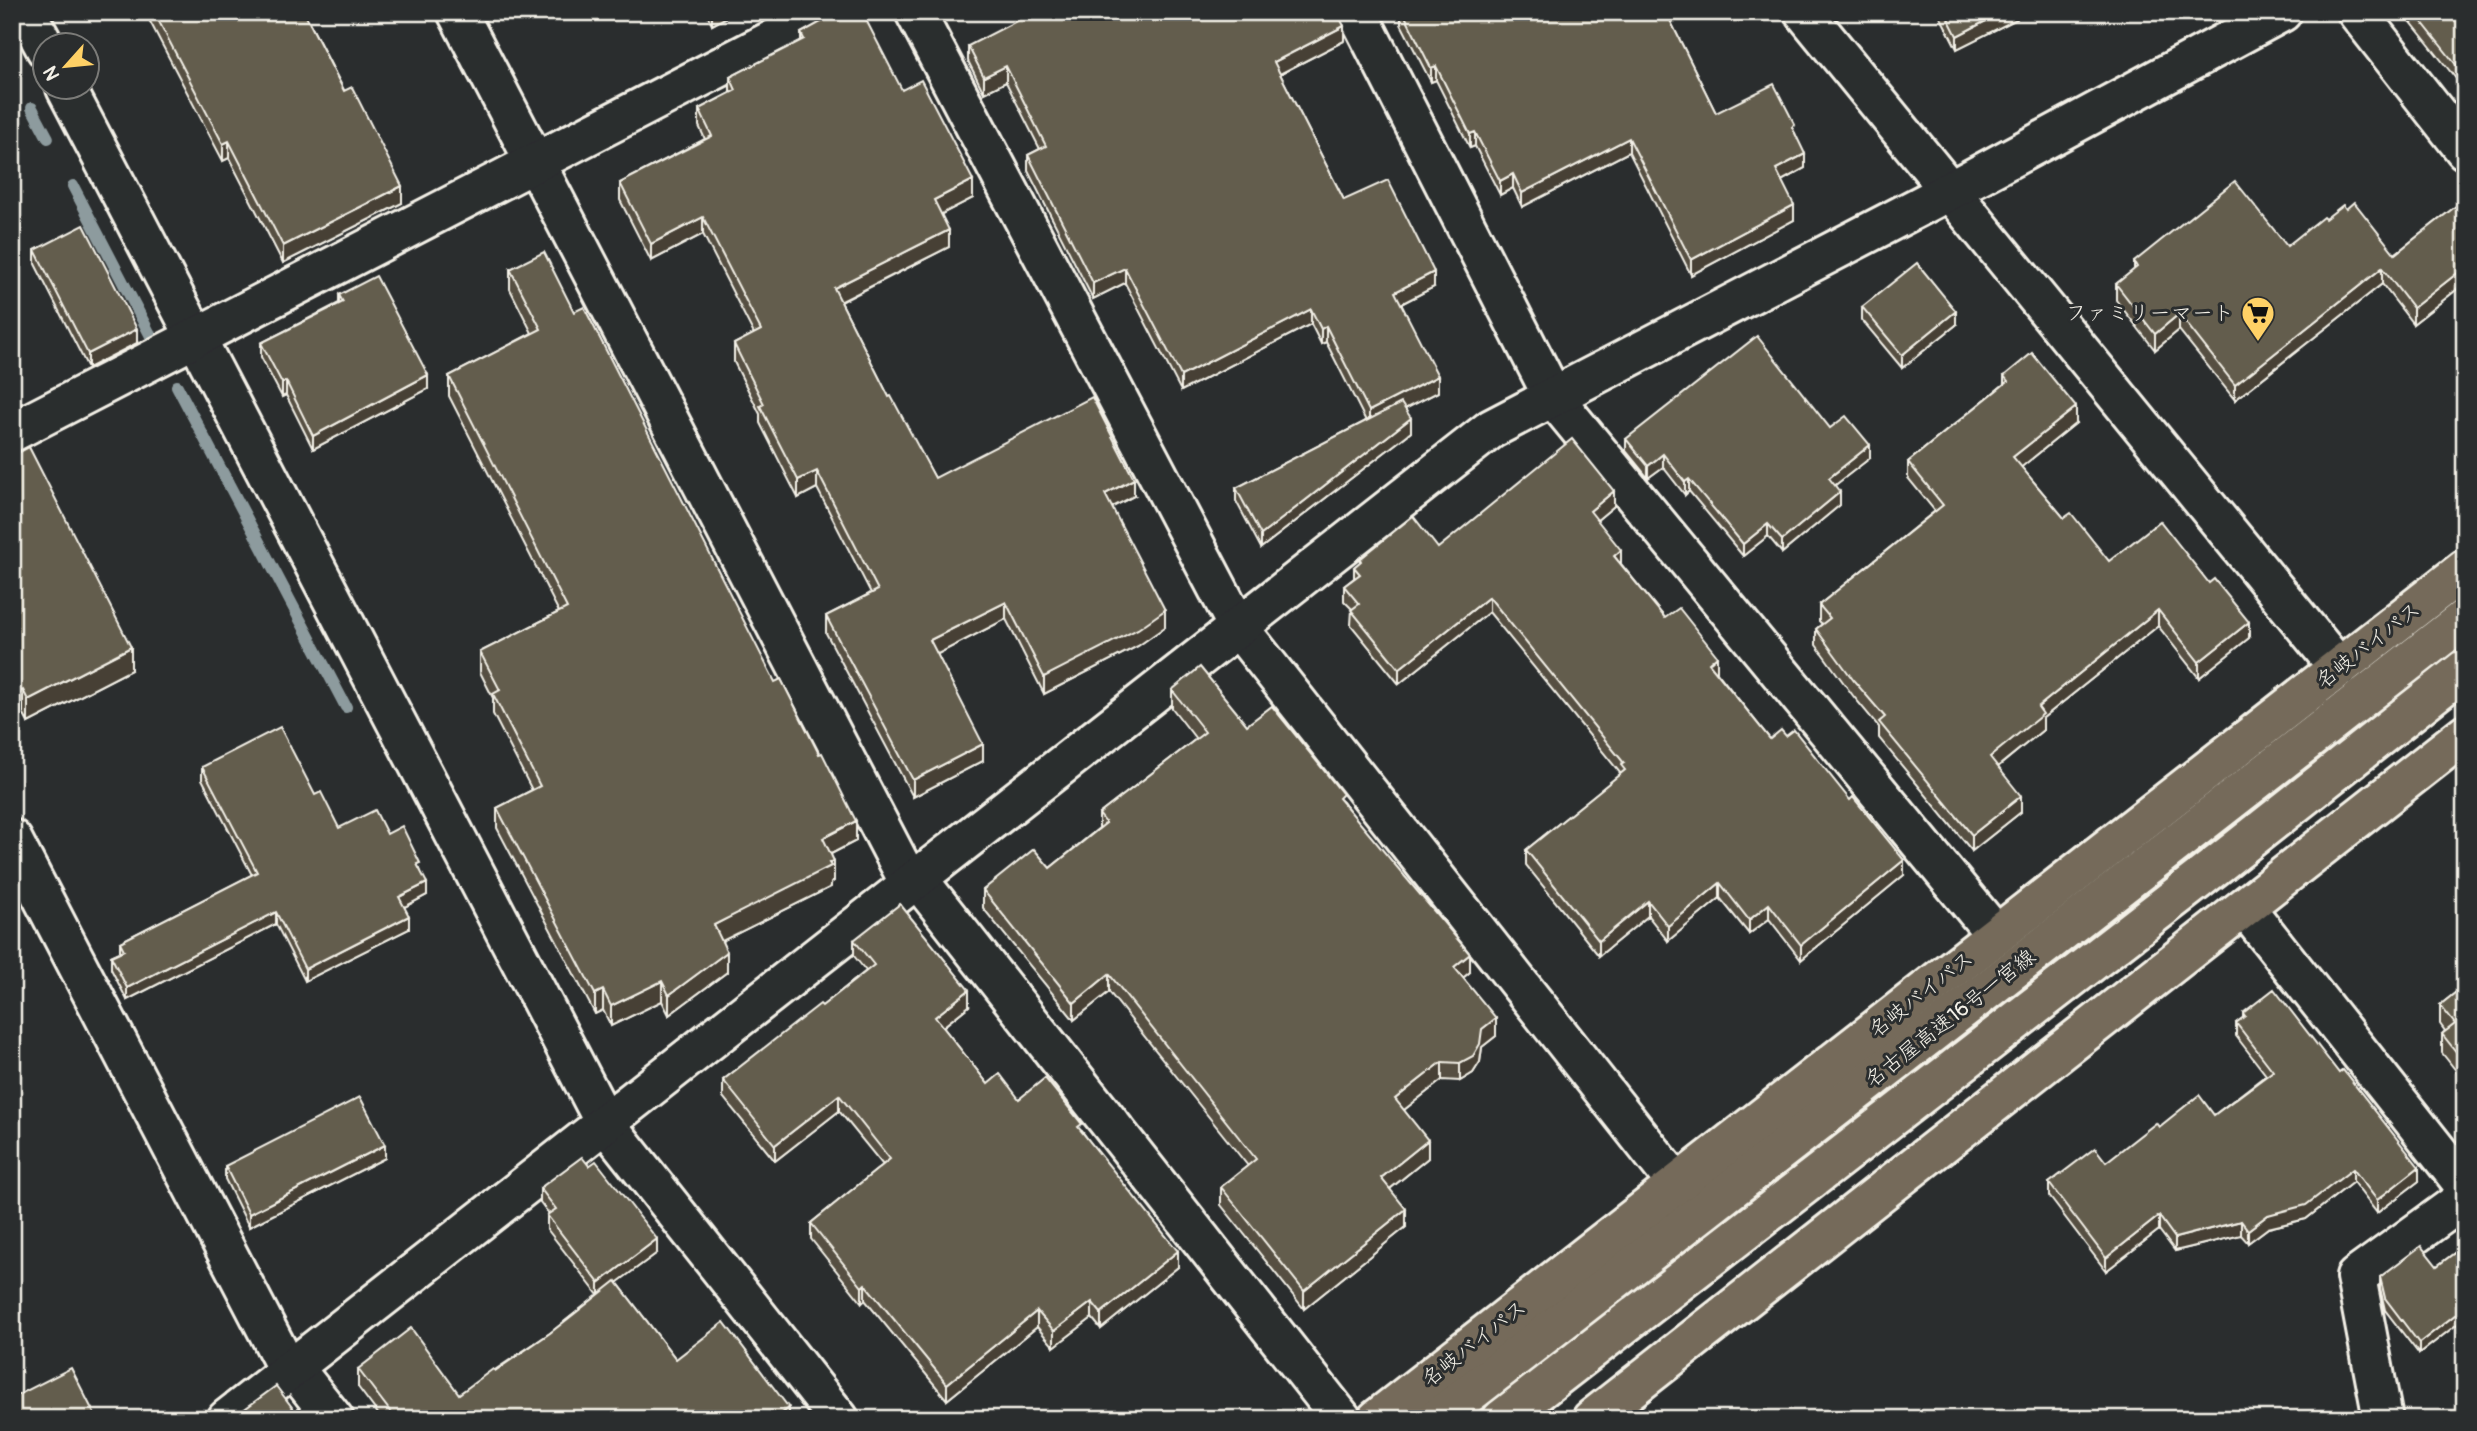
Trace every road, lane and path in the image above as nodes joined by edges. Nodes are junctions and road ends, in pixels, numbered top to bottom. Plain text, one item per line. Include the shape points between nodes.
1 (26, 12) edge
2 (457, 12) edge
3 (827, 12) edge
4 (915, 12) edge
5 (1357, 12) edge
6 (1804, 12) edge
7 (2282, 12) edge
8 (2357, 12) edge
9 (37, 32) edge
10 (73, 102) edge
11 (2465, 150) edge
12 (534, 163) junction
13 (1951, 190) junction
14 (196, 337) junction
15 (1553, 397) junction
16 (12, 432) edge
17 (2465, 569) edge
18 (2465, 618) edge
19 (1238, 627) junction
20 (2339, 668) junction
21 (2465, 669) edge
22 (2465, 734) edge
23 (2465, 748) edge
24 (12, 839) edge
25 (914, 881) junction
26 (2250, 914) junction
27 (1996, 935) junction
28 (605, 1123) junction
29 (1677, 1184) junction
30 (2465, 1186) edge
31 (2465, 1198) edge
32 (291, 1369) junction
33 (227, 1419) edge
34 (334, 1419) edge
35 (838, 1419) edge
36 (1342, 1419) edge
37 (1377, 1419) edge
38 (1436, 1419) edge
39 (1502, 1419) edge
40 (1592, 1419) edge
41 (1604, 1419) edge
42 (2383, 1419) edge

1 - 9 street
2 - 12 street
3 - 12 street
4 - 19 street
5 - 15 street
6 - 13 street
7 - 13 street
8 - 11 street
10 - 14 street
12 - 14 street
12 - 25 street
13 - 15 street
13 - 20 street
14 - 16 street
14 - 28 street
15 - 19 street via 1491,429
15 - 27 street
17 - 20 highway, 名岐バイパス
18 - 38 highway, 名古屋高速16号一宮線
19 - 25 street
19 - 29 street
20 - 27 highway, 名岐バイパス
21 - 39 highway
22 - 40 highway
23 - 26 highway
24 - 32 street
25 - 28 street
25 - 36 street
26 - 30 street
26 - 41 highway
27 - 29 highway, 名岐バイパス
28 - 32 street
28 - 35 street
29 - 37 highway, 名岐バイパス
31 - 42 street via 2357,1277
32 - 33 street
32 - 34 street

